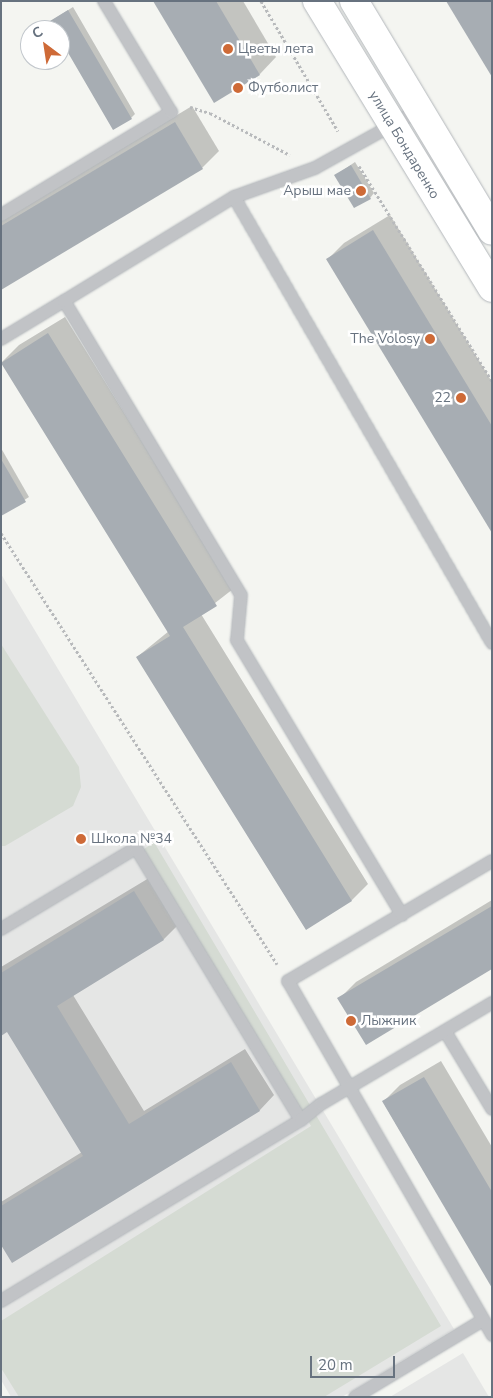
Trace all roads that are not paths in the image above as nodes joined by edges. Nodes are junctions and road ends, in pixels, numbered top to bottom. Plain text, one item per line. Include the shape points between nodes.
1 (104, 1) edge
2 (317, 1) edge
3 (354, 1) edge
4 (419, 110) junction
5 (391, 125) junction
6 (234, 197) junction
7 (1, 215) edge
8 (492, 231) edge
9 (492, 288) edge
10 (64, 301) junction
11 (1, 339) edge
12 (492, 643) edge
13 (492, 861) edge
14 (402, 915) junction
15 (1, 928) edge
16 (492, 1003) edge
17 (445, 1030) junction
18 (350, 1086) junction
19 (492, 1109) edge
20 (301, 1120) junction
21 (1, 1301) edge
22 (483, 1320) junction
23 (492, 1335) edge
24 (356, 1397) edge

1 - 7 lane via 171,112
2 - 5 street, улица Бондаренко
3 - 4 street
4 - 5 lane
4 - 8 street
5 - 6 lane via 315,168
5 - 9 street, улица Бондаренко
6 - 10 lane
6 - 12 lane
10 - 11 lane
10 - 14 lane via 240,596 237,640
13 - 14 lane
14 - 18 lane via 288,982
15 - 20 lane via 136,848
16 - 17 lane
17 - 18 lane
17 - 19 lane
18 - 20 lane
18 - 22 lane
20 - 21 lane
22 - 23 lane
22 - 24 lane

